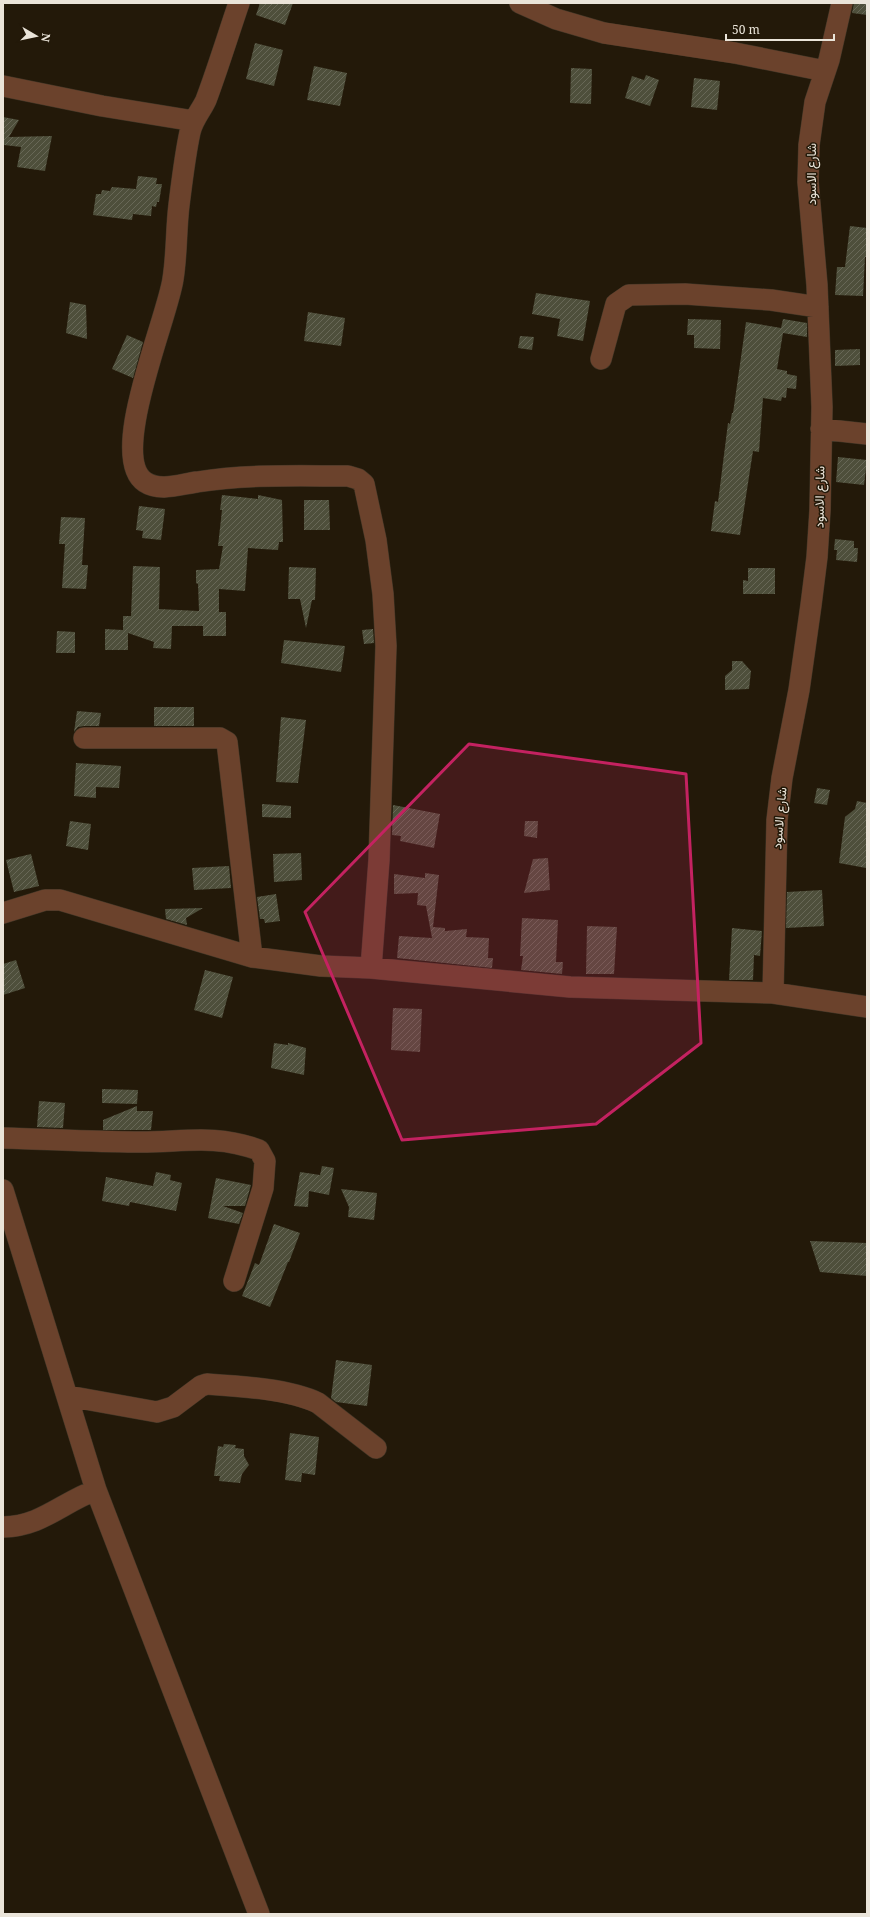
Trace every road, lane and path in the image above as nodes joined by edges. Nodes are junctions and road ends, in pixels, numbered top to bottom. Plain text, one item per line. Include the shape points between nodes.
1 (239, 3) edge
2 (520, 3) edge
3 (842, 3) edge
4 (825, 72) junction
5 (3, 86) edge
6 (194, 121) junction
7 (818, 307) junction
8 (601, 359) dead end
9 (821, 429) junction
10 (867, 434) edge
11 (84, 738) dead end
12 (3, 913) edge
13 (252, 957) junction
14 (371, 968) junction
15 (773, 993) junction
16 (867, 1007) edge
17 (3, 1138) edge
18 (3, 1190) edge
19 (234, 1281) dead end
20 (68, 1396) junction
21 (376, 1448) dead end
22 (96, 1490) junction
23 (3, 1527) edge
24 (259, 1914) edge

1 - 6 street via 205,101
2 - 4 street via 556,19 604,33 735,53
3 - 4 street, شارع الاسود
4 - 7 street, شارع الاسود via 815,102 808,182
5 - 6 street
6 - 14 street via 179,205 173,280 141,391 133,437 136,472 146,483 167,486 254,475 348,476 364,484 376,540 386,646 379,860
7 - 8 street via 771,300 685,294 629,296 616,304
7 - 9 street, شارع الاسود
9 - 10 street
9 - 15 street, شارع الاسود via 817,557 799,690 782,778 777,820
11 - 13 street via 220,738 227,742
12 - 13 street via 46,900 60,900
13 - 14 street via 321,966
14 - 15 street via 570,987
15 - 16 street
17 - 19 street via 136,1142 207,1139 259,1150 265,1161 263,1188
18 - 20 street
20 - 21 street via 156,1412 173,1407 207,1384 266,1390 307,1397
20 - 22 street
22 - 23 street via 69,1502 34,1523
22 - 24 street

